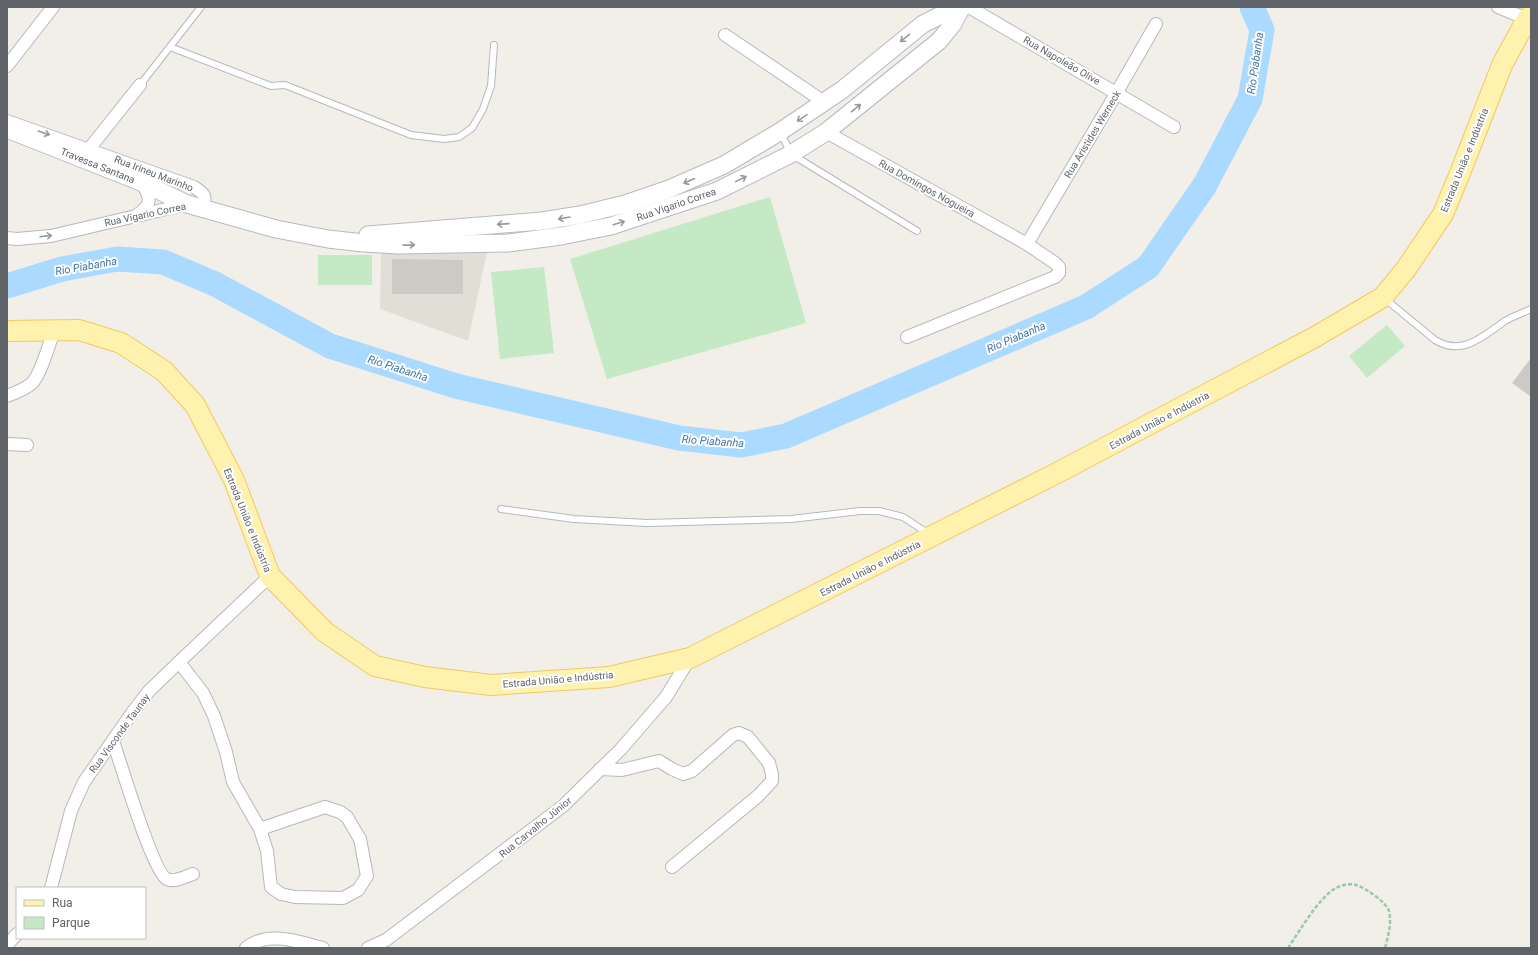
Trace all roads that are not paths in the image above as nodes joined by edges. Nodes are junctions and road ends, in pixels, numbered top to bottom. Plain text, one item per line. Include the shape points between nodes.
1 (53, 7) edge
2 (201, 7) edge
3 (957, 7) edge
4 (962, 7) edge
5 (969, 7) edge
6 (1498, 7) edge
7 (1529, 17) edge
8 (1156, 24) dead end
9 (726, 35) dead end
10 (494, 45) dead end
11 (170, 47) junction
12 (7, 66) edge
13 (140, 85) joint
14 (1117, 92) junction
15 (824, 102) junction
16 (7, 121) edge
17 (1174, 126) dead end
18 (7, 129) edge
19 (781, 131) junction
20 (826, 132) junction
21 (89, 149) junction
22 (791, 154) junction
23 (141, 182) junction
24 (195, 206) junction
25 (137, 215) junction
26 (542, 221) junction
27 (917, 232) dead end
28 (7, 238) edge
29 (328, 239) junction
30 (540, 239) junction
31 (1027, 244) junction
32 (1383, 297) junction
33 (1531, 309) edge
34 (7, 331) edge
35 (54, 331) junction
36 (907, 337) dead end
37 (7, 396) edge
38 (7, 444) edge
39 (27, 445) dead end
40 (501, 509) dead end
41 (932, 536) junction
42 (270, 576) junction
43 (690, 658) junction
44 (179, 662) junction
45 (113, 741) junction
46 (600, 769) junction
47 (260, 828) junction
48 (672, 867) dead end
49 (194, 874) dead end
50 (51, 887) edge
51 (16, 935) edge
52 (7, 945) edge
53 (246, 948) edge
54 (323, 948) edge
55 (368, 948) edge

1 - 12 street
2 - 11 lane
3 -> 15 street, Rua Vigario Correa via 923,24
20 -> 4 street, Rua Vigario Correa via 939,41
5 - 14 street, Rua Napoleão Olive
6 - 7 street
7 - 32 main road, Estrada União e Indústria via 1502,65 1443,214 1406,269
8 - 14 street, Rua Aristides Werneck
9 - 15 street
10 - 11 lane via 491,86 482,110 472,128 459,137 444,140 411,135 285,85 271,86
11 - 13 lane
13 - 21 street
14 - 17 street, Rua Napoleão Olive
14 - 31 street, Rua Aristides Werneck
15 -> 19 street, Rua Vigario Correa
16 -> 21 street
18 - 23 street, Travessa Santana
19 - 22 lane
19 -> 26 street, Rua Vigario Correa via 724,165 669,189 617,206
20 - 22 street, Rua Vigario Correa
20 - 31 street, Rua Domingos Nogueira
21 - 24 street, Rua Irineu Marinho via 194,187 203,193 206,200
22 - 27 lane
30 -> 22 street, Rua Vigario Correa via 611,226 663,209 717,190
23 - 24 street, Travessa Santana
23 - 25 street via 148,192 149,199 144,210
24 - 25 street, Rua Vigario Correa
24 - 29 street, Rua Vigario Correa via 276,229
28 -> 25 street, Rua Vigario Correa via 51,236
26 -> 29 street, Rua Vigario Correa
26 - 30 street
29 -> 30 street, Rua Vigario Correa via 399,245 508,243
31 - 36 street, Rua Domingos Nogueira via 1059,267 1059,273 1055,277
32 - 33 lane via 1435,340 1455,346 1482,339 1506,320
32 - 41 main road, Estrada União e Indústria via 1294,348
34 - 35 main road, Estrada União e Indústria
35 - 37 street via 32,383
35 - 42 main road, Estrada União e Indústria via 79,330 121,343 164,371 195,405 234,480
38 - 39 street
40 - 41 lane via 574,519 647,523 791,519 879,511 903,517
41 - 43 main road, Estrada União e Indústria
42 - 43 main road, Estrada União e Indústria via 325,632 375,666 424,677 491,684 609,677
42 - 44 street, Rua Visconde Taunay
43 - 46 street, Rua Carvalho Júnior via 666,697
44 - 45 street, Rua Visconde Taunay via 132,712
44 - 47 street via 203,693 226,752 232,782
45 - 49 street via 148,845 161,873 166,879 173,880
45 - 50 street, Rua Visconde Taunay via 84,782 71,810
46 - 48 street via 622,770 659,761 683,774 692,771 733,735 739,733 748,737 769,763 772,781 758,796
46 - 55 street, Rua Carvalho Júnior via 546,821 386,940
47 - 47 street via 324,807 340,812 347,817 360,839 367,876 358,890 343,898 295,897 281,894 271,887 267,851
51 - 52 street
53 - 54 street via 252,943 269,938

